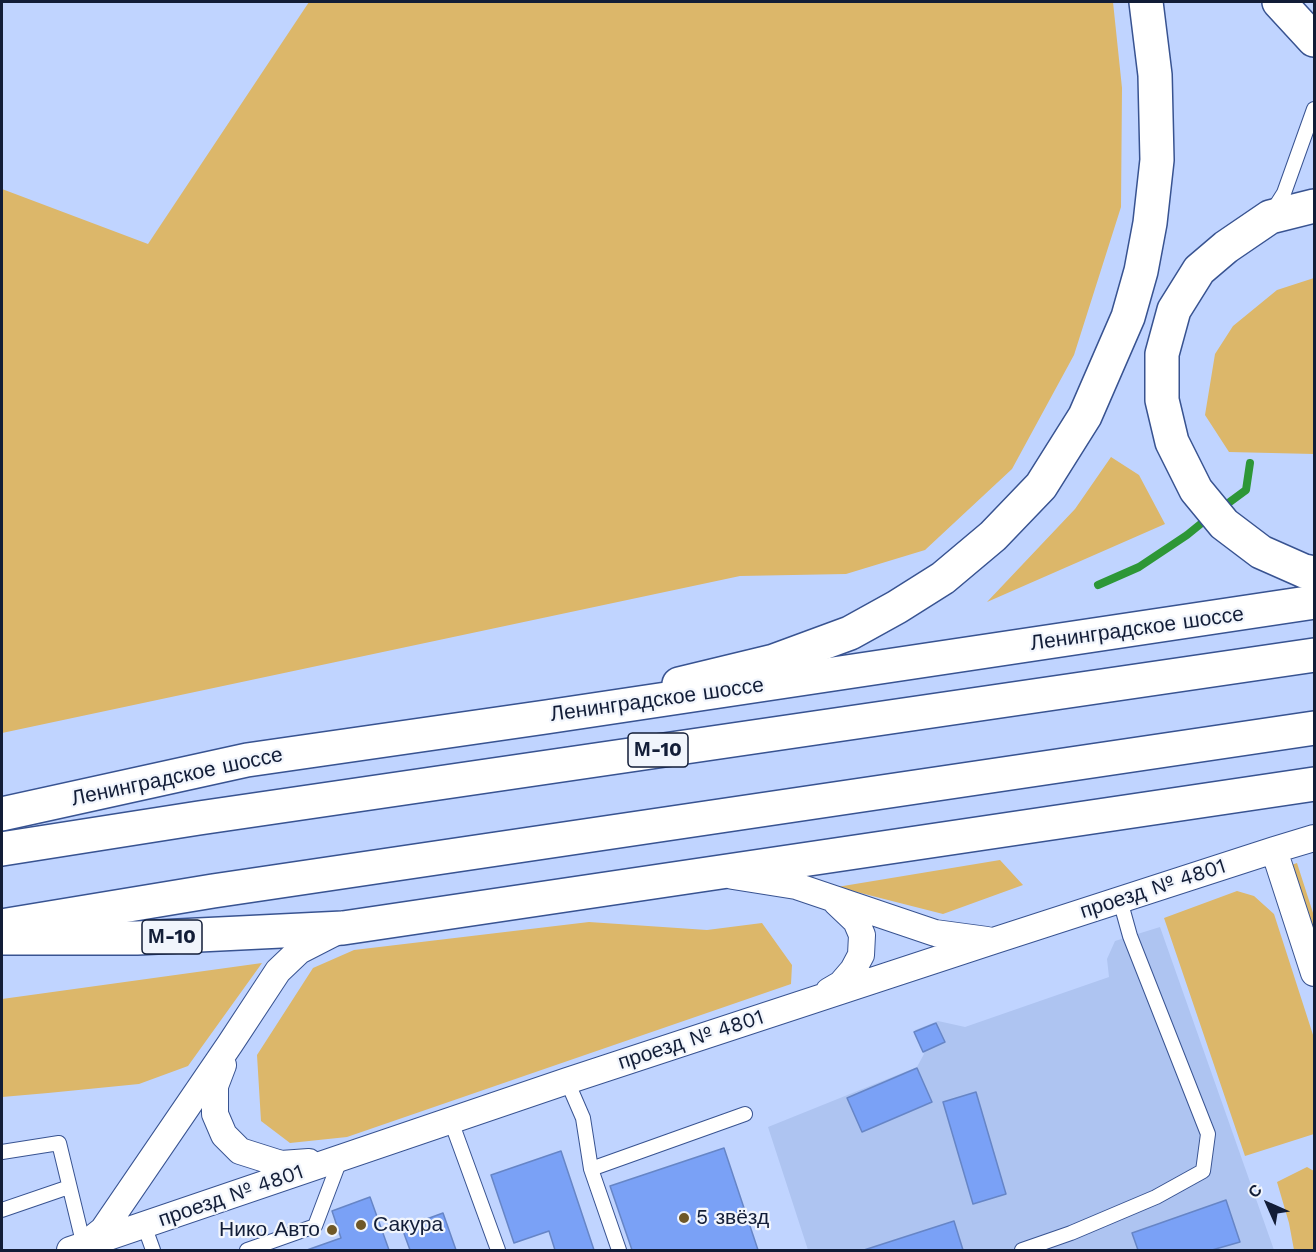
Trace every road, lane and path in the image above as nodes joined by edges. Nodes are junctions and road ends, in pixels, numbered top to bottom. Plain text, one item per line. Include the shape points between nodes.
1 (1146, 2) edge
2 (1279, 2) edge
3 (1302, 2) edge
4 (1314, 14) edge
5 (1314, 40) edge
6 (1314, 109) edge
7 (1314, 206) edge
8 (1270, 217) junction
9 (1314, 573) edge
10 (1314, 602) edge
11 (1314, 655) edge
12 (546, 717) junction
13 (1314, 728) edge
14 (1314, 783) edge
15 (2, 814) edge
16 (1314, 838) edge
17 (2, 849) edge
18 (1274, 850) junction
19 (712, 873) junction
20 (833, 899) junction
21 (1120, 900) junction
22 (2, 926) edge
23 (343, 928) junction
24 (2, 938) edge
25 (993, 941) junction
26 (1314, 973) edge
27 (813, 1001) junction
28 (231, 1044) junction
29 (567, 1081) junction
30 (745, 1114) dead end
31 (451, 1121) junction
32 (2, 1152) edge
33 (340, 1160) junction
34 (591, 1169) junction
35 (69, 1187) junction
36 (2, 1210) edge
37 (144, 1225) junction
38 (92, 1246) edge
39 (153, 1251) edge
40 (247, 1251) edge
41 (498, 1251) edge
42 (620, 1251) edge
43 (1022, 1251) edge

1 - 12 main road via 1155,75 1157,160 1141,271 1128,317 1085,416 1041,486 993,536 943,578 850,633 774,661
2 - 5 main road
3 - 4 main road
6 - 8 lane via 1284,193
7 - 8 main road
8 - 9 main road via 1199,270 1174,310 1162,354 1162,400 1172,442 1196,490 1224,524 1261,552
10 - 12 main road, Ленинградское шоссе
11 - 17 main road, Ленинградское шоссе / М-10
12 - 15 main road, Ленинградское шоссе via 247,760
13 - 22 main road, М-10 via 213,891
14 - 19 main road, М-10
16 - 18 street, проезд № 4801
18 - 21 street, проезд № 4801
18 - 26 street
19 - 20 street via 796,886
19 - 23 main road, М-10
20 - 25 street via 935,933
20 - 27 street via 856,921 862,935 861,955 841,984
21 - 25 street, проезд № 4801
21 - 43 lane via 1130,936 1208,1134 1203,1171 1156,1197
23 - 24 main road, М-10 via 137,938
23 - 28 street via 299,951 278,971
25 - 27 street, проезд № 4801
27 - 29 street, проезд № 4801
28 - 33 street via 215,1086 215,1114 224,1135 240,1150 281,1164
28 - 38 street
29 - 31 street, проезд № 4801
29 - 34 lane via 583,1118
30 - 34 lane
31 - 33 street, проезд № 4801
31 - 41 lane
32 - 35 lane via 59,1143
33 - 37 street, проезд № 4801
33 - 40 lane via 315,1226
34 - 42 lane
35 - 36 lane
35 - 38 lane
37 - 38 street, проезд № 4801
37 - 39 lane

